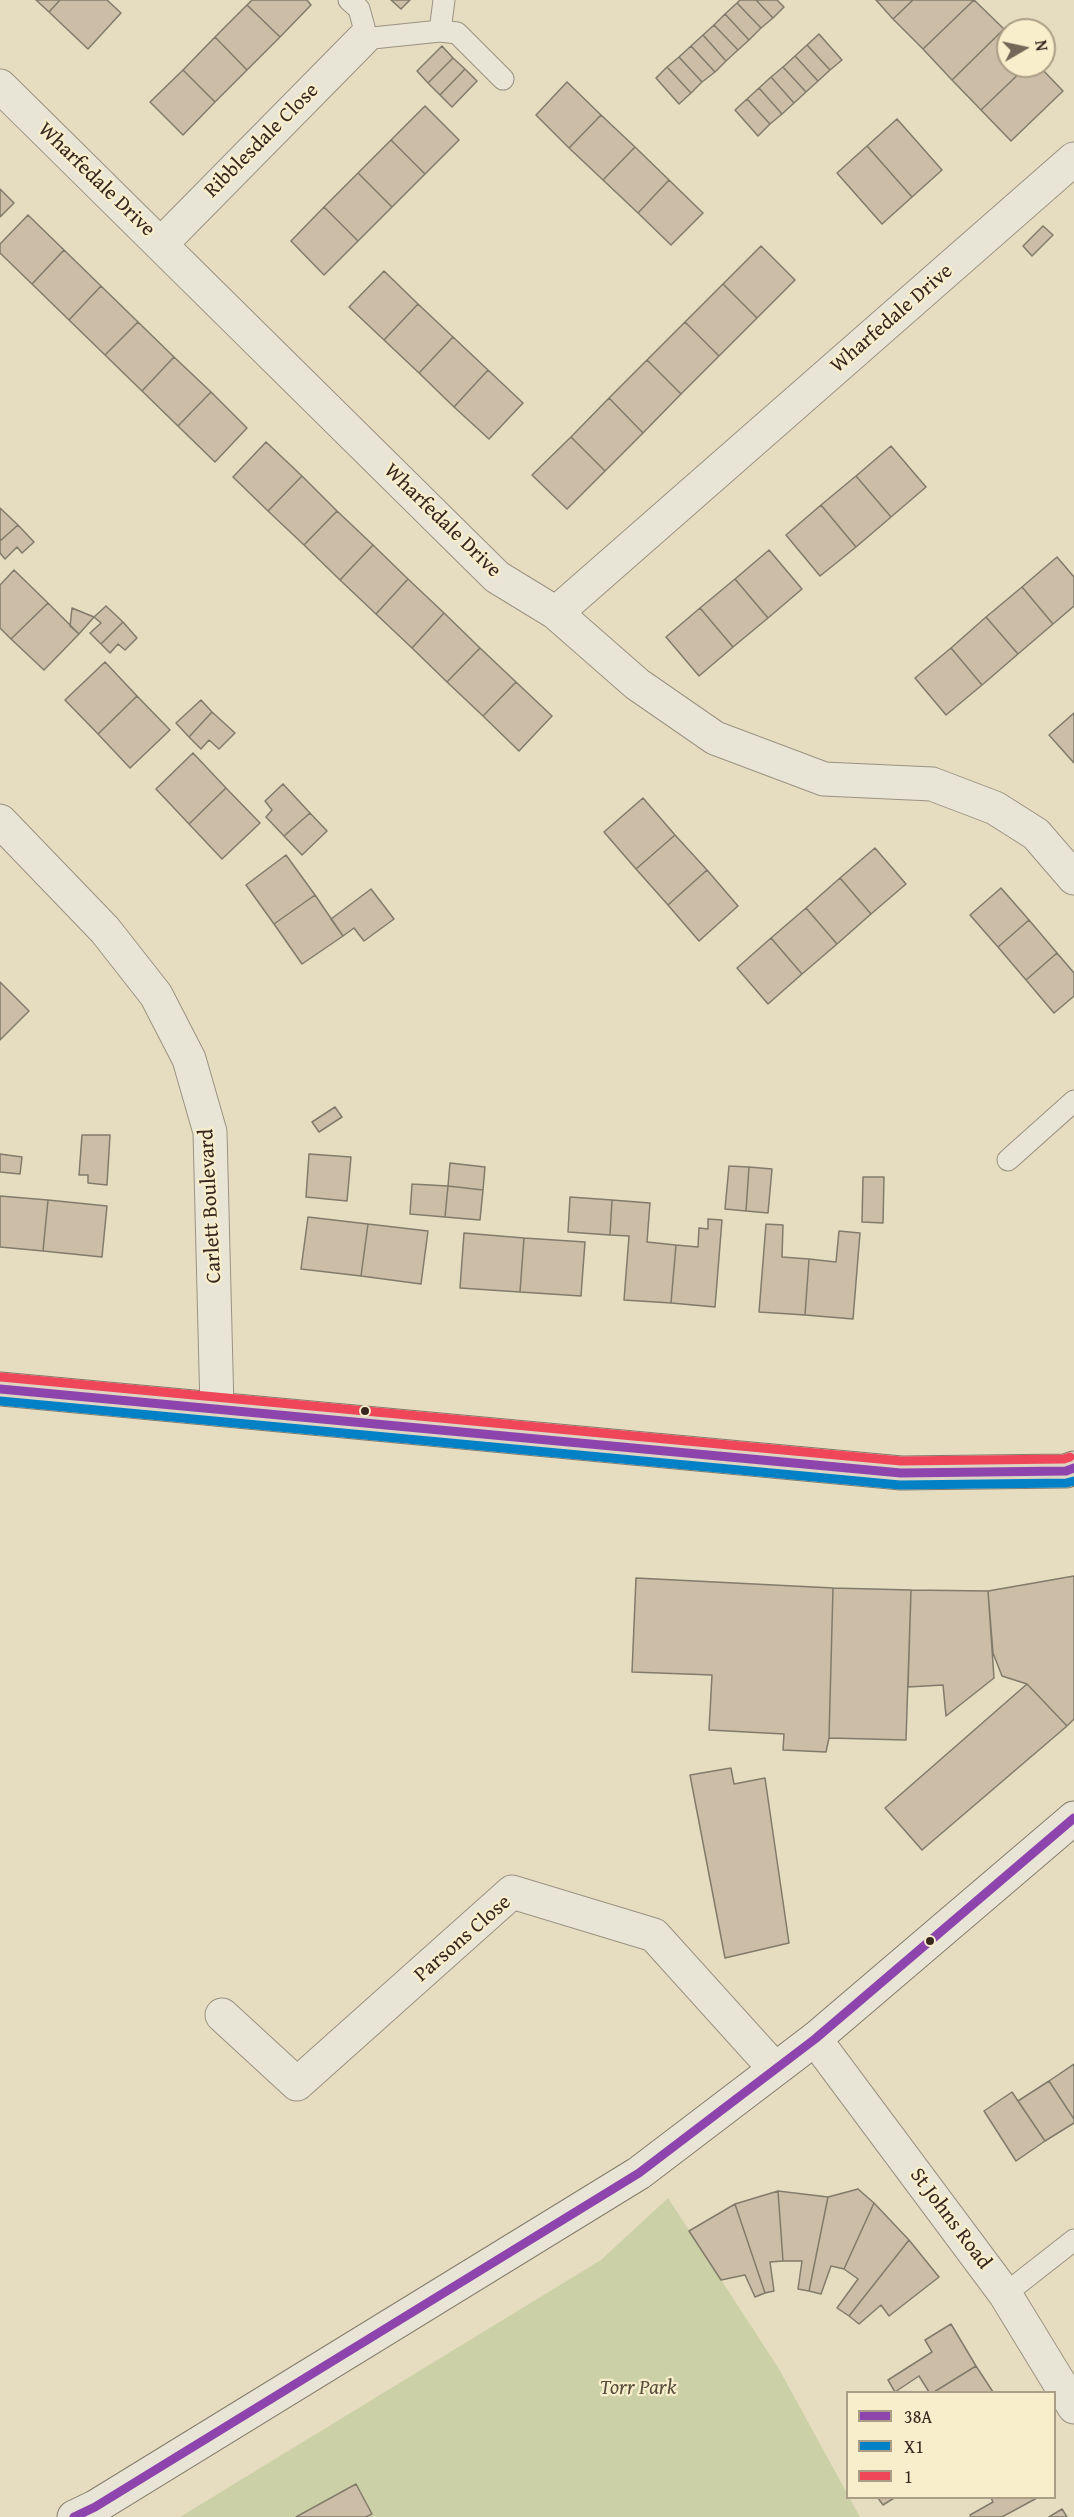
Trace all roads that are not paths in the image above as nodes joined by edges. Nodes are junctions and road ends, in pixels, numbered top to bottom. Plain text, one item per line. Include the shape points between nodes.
1 (349, 0) edge
2 (444, 0) edge
3 (440, 31) junction
4 (363, 39) junction
5 (503, 79) dead end
6 (0, 86) edge
7 (1074, 159) edge
8 (161, 244) junction
9 (556, 613) junction
10 (0, 821) edge
11 (1074, 878) edge
12 (1074, 1101) edge
13 (1008, 1160) dead end
14 (0, 1389) edge
15 (217, 1409) junction
16 (1074, 1468) edge
17 (1074, 1818) edge
18 (222, 2015) dead end
19 (815, 2039) junction
20 (775, 2069) junction
21 (1074, 2240) edge
22 (1005, 2294) junction
23 (1074, 2407) edge
24 (74, 2517) edge

1 - 4 lane via 358,9
2 - 3 lane
3 - 4 lane
3 - 5 lane via 457,33
4 - 8 street, Ribblesdale Close
6 - 8 street, Wharfedale Drive
7 - 9 street, Wharfedale Drive
8 - 9 street, Wharfedale Drive via 497,577
9 - 11 street via 637,684 716,738 824,779 932,784 995,808 1035,834
10 - 15 street, Carlett Boulevard via 105,930 156,995 189,1059 210,1132
12 - 13 lane
14 - 15 highway
15 - 16 highway via 901,1473
17 - 19 street
18 - 20 street, Parsons Close via 297,2084 513,1892 654,1935
19 - 20 street
19 - 22 street, St Johns Road
20 - 24 street via 639,2173
21 - 22 lane
22 - 23 street, St Johns Road

